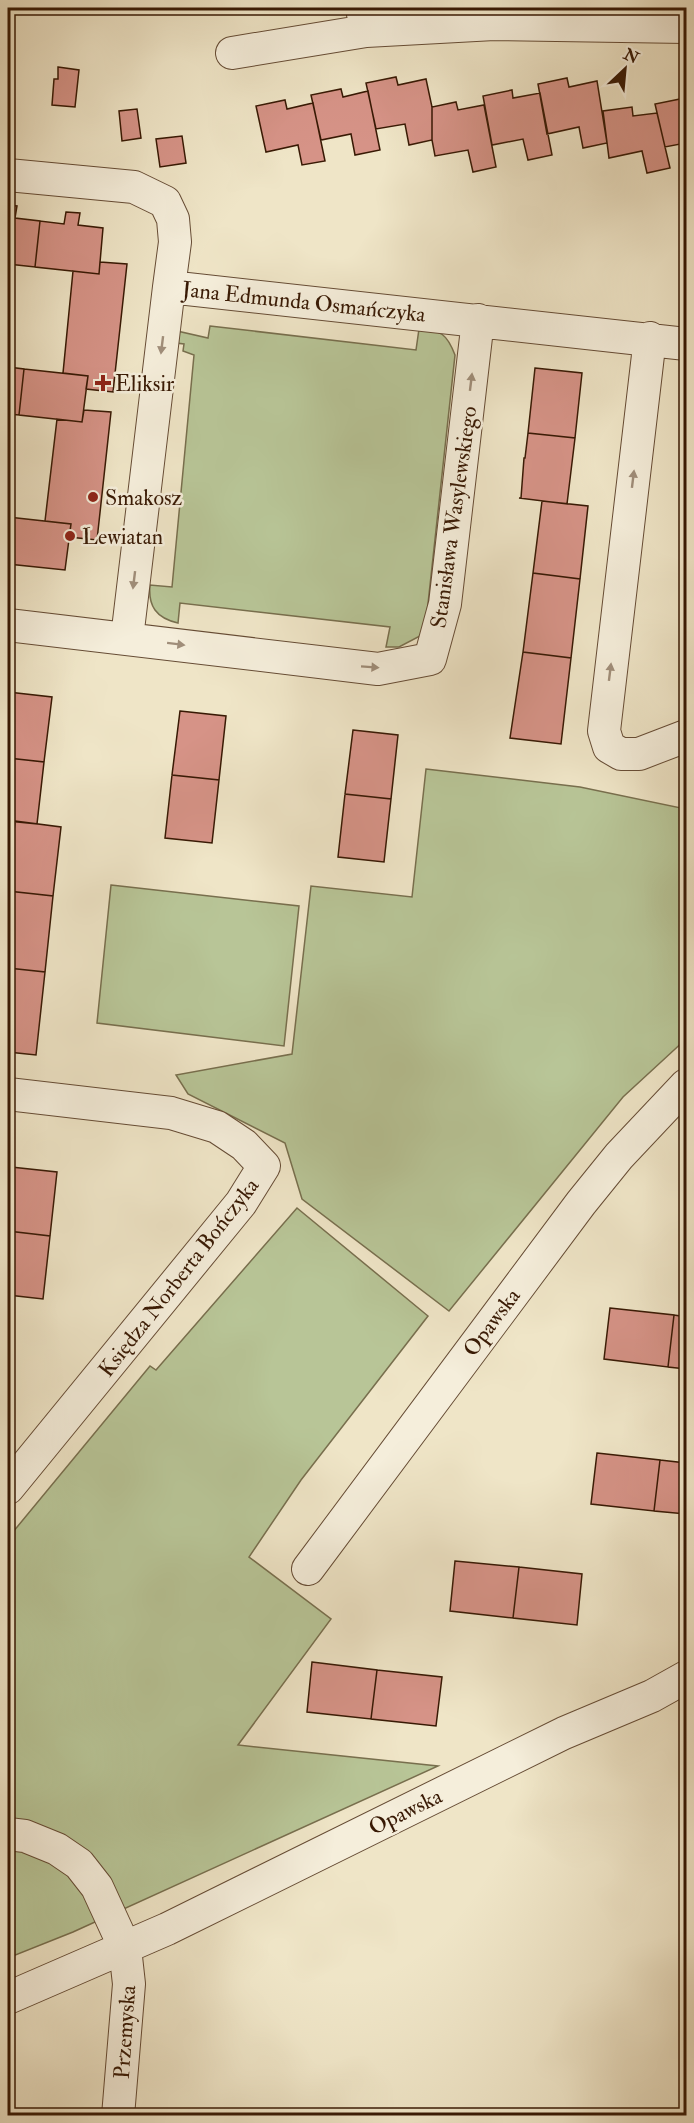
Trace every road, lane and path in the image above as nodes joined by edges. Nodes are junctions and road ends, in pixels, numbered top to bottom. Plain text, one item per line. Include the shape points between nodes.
1 (364, 19) edge
2 (687, 27) edge
3 (232, 53) dead end
4 (8, 175) edge
5 (169, 286) junction
6 (478, 320) junction
7 (650, 338) junction
8 (687, 344) edge
9 (8, 625) edge
10 (123, 638) junction
11 (687, 736) edge
12 (687, 1085) edge
13 (8, 1094) edge
14 (8, 1488) edge
15 (308, 1569) dead end
16 (687, 1677) edge
17 (8, 1834) edge
18 (125, 1948) junction
19 (8, 1998) edge
20 (118, 2115) edge

1 - 2 street
1 - 3 street
4 - 5 street, Jana Edmunda Osmańczyka via 134,187 165,202 173,219 175,242
5 - 6 street, Jana Edmunda Osmańczyka
5 -> 10 street
6 - 7 street, Jana Edmunda Osmańczyka
10 -> 6 street, Stanisława Wasylewskiego via 378,669 430,660 445,604
7 - 8 street, Jana Edmunda Osmańczyka
11 -> 7 street via 639,754 621,754 609,747 604,731
9 - 10 street, Stanisława Wasylewskiego
12 - 15 street, Opawska via 580,1203
13 - 14 street, Księdza Norberta Bończyka via 171,1113 217,1126 244,1144 264,1166 241,1203
16 - 18 street, Opawska
17 - 18 street, Przemyska via 25,1836 57,1849 79,1864 97,1887
18 - 19 street, Opawska
18 - 20 street, Przemyska via 129,1984

